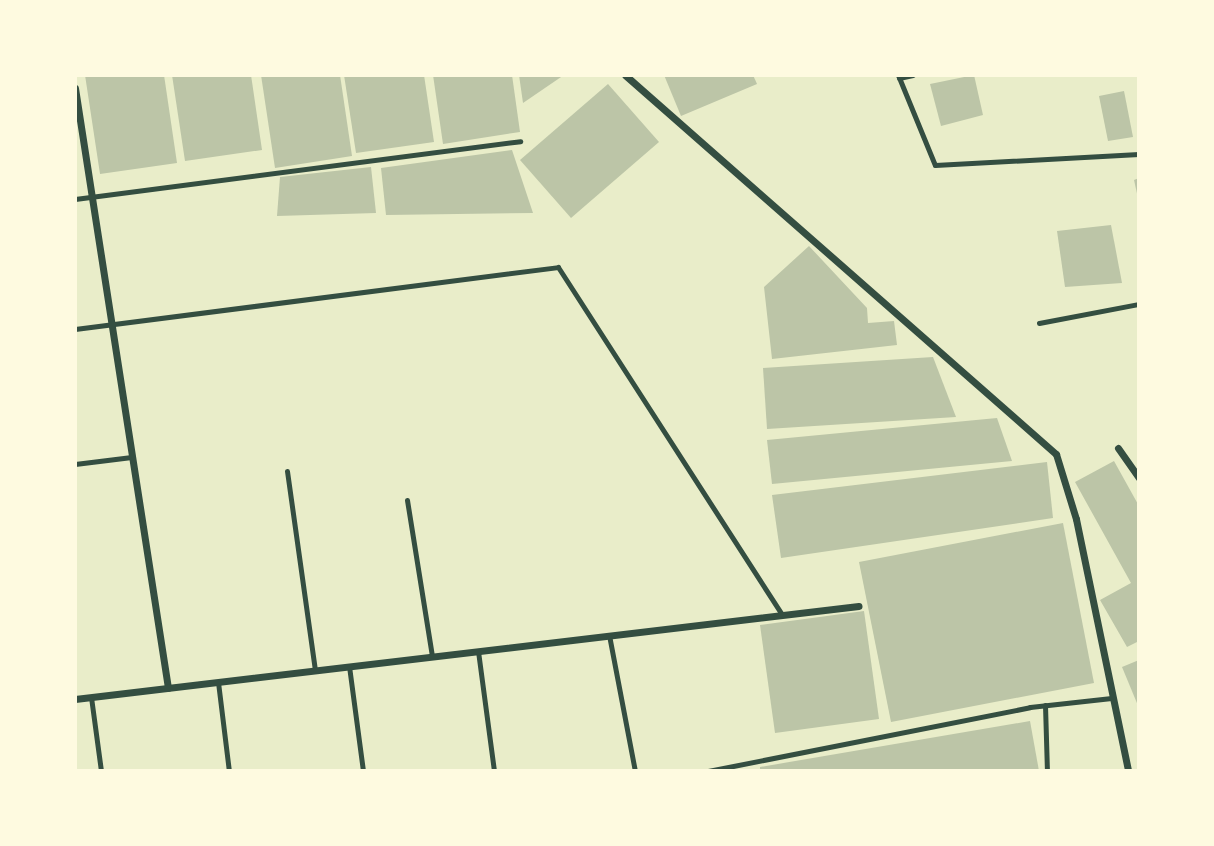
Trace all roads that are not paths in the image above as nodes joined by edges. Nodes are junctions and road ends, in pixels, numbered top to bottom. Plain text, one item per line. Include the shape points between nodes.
1 (625, 75) edge
2 (913, 75) edge
3 (899, 77) edge
4 (75, 88) edge
5 (520, 141) dead end
6 (1139, 154) edge
7 (92, 197) junction
8 (75, 200) edge
9 (1139, 304) edge
10 (1039, 323) dead end
11 (112, 324) junction
12 (75, 328) edge
13 (1118, 448) dead end
14 (132, 457) junction
15 (75, 464) edge
16 (288, 471) dead end
17 (1139, 478) edge
18 (407, 500) dead end
19 (858, 606) dead end
20 (782, 614) junction
21 (609, 635) junction
22 (478, 651) junction
23 (432, 656) junction
24 (349, 666) junction
25 (314, 670) junction
26 (218, 682) junction
27 (168, 688) junction
28 (91, 697) junction
29 (1112, 698) junction
30 (75, 699) edge
31 (1045, 705) junction
32 (101, 771) edge
33 (229, 771) edge
34 (363, 771) edge
35 (494, 771) edge
36 (635, 771) edge
37 (708, 771) edge
38 (1046, 771) edge
39 (1128, 771) edge

1 - 29 street via 1056,454 1076,519
2 - 3 lane
3 - 6 lane via 935,165
4 - 7 street
5 - 7 lane
7 - 8 lane
7 - 11 street
9 - 10 lane
11 - 12 lane
11 - 14 street
11 - 20 lane via 558,267
13 - 17 street
14 - 15 lane
14 - 27 street
16 - 25 lane
18 - 23 lane
19 - 20 street
20 - 21 street
21 - 22 street
21 - 36 lane
22 - 23 street
22 - 35 lane
23 - 24 street
24 - 25 street
24 - 34 lane
25 - 26 street
26 - 27 street
26 - 33 lane
27 - 28 street
28 - 30 street
28 - 32 lane
29 - 31 lane
29 - 39 street
31 - 37 lane
31 - 38 lane

